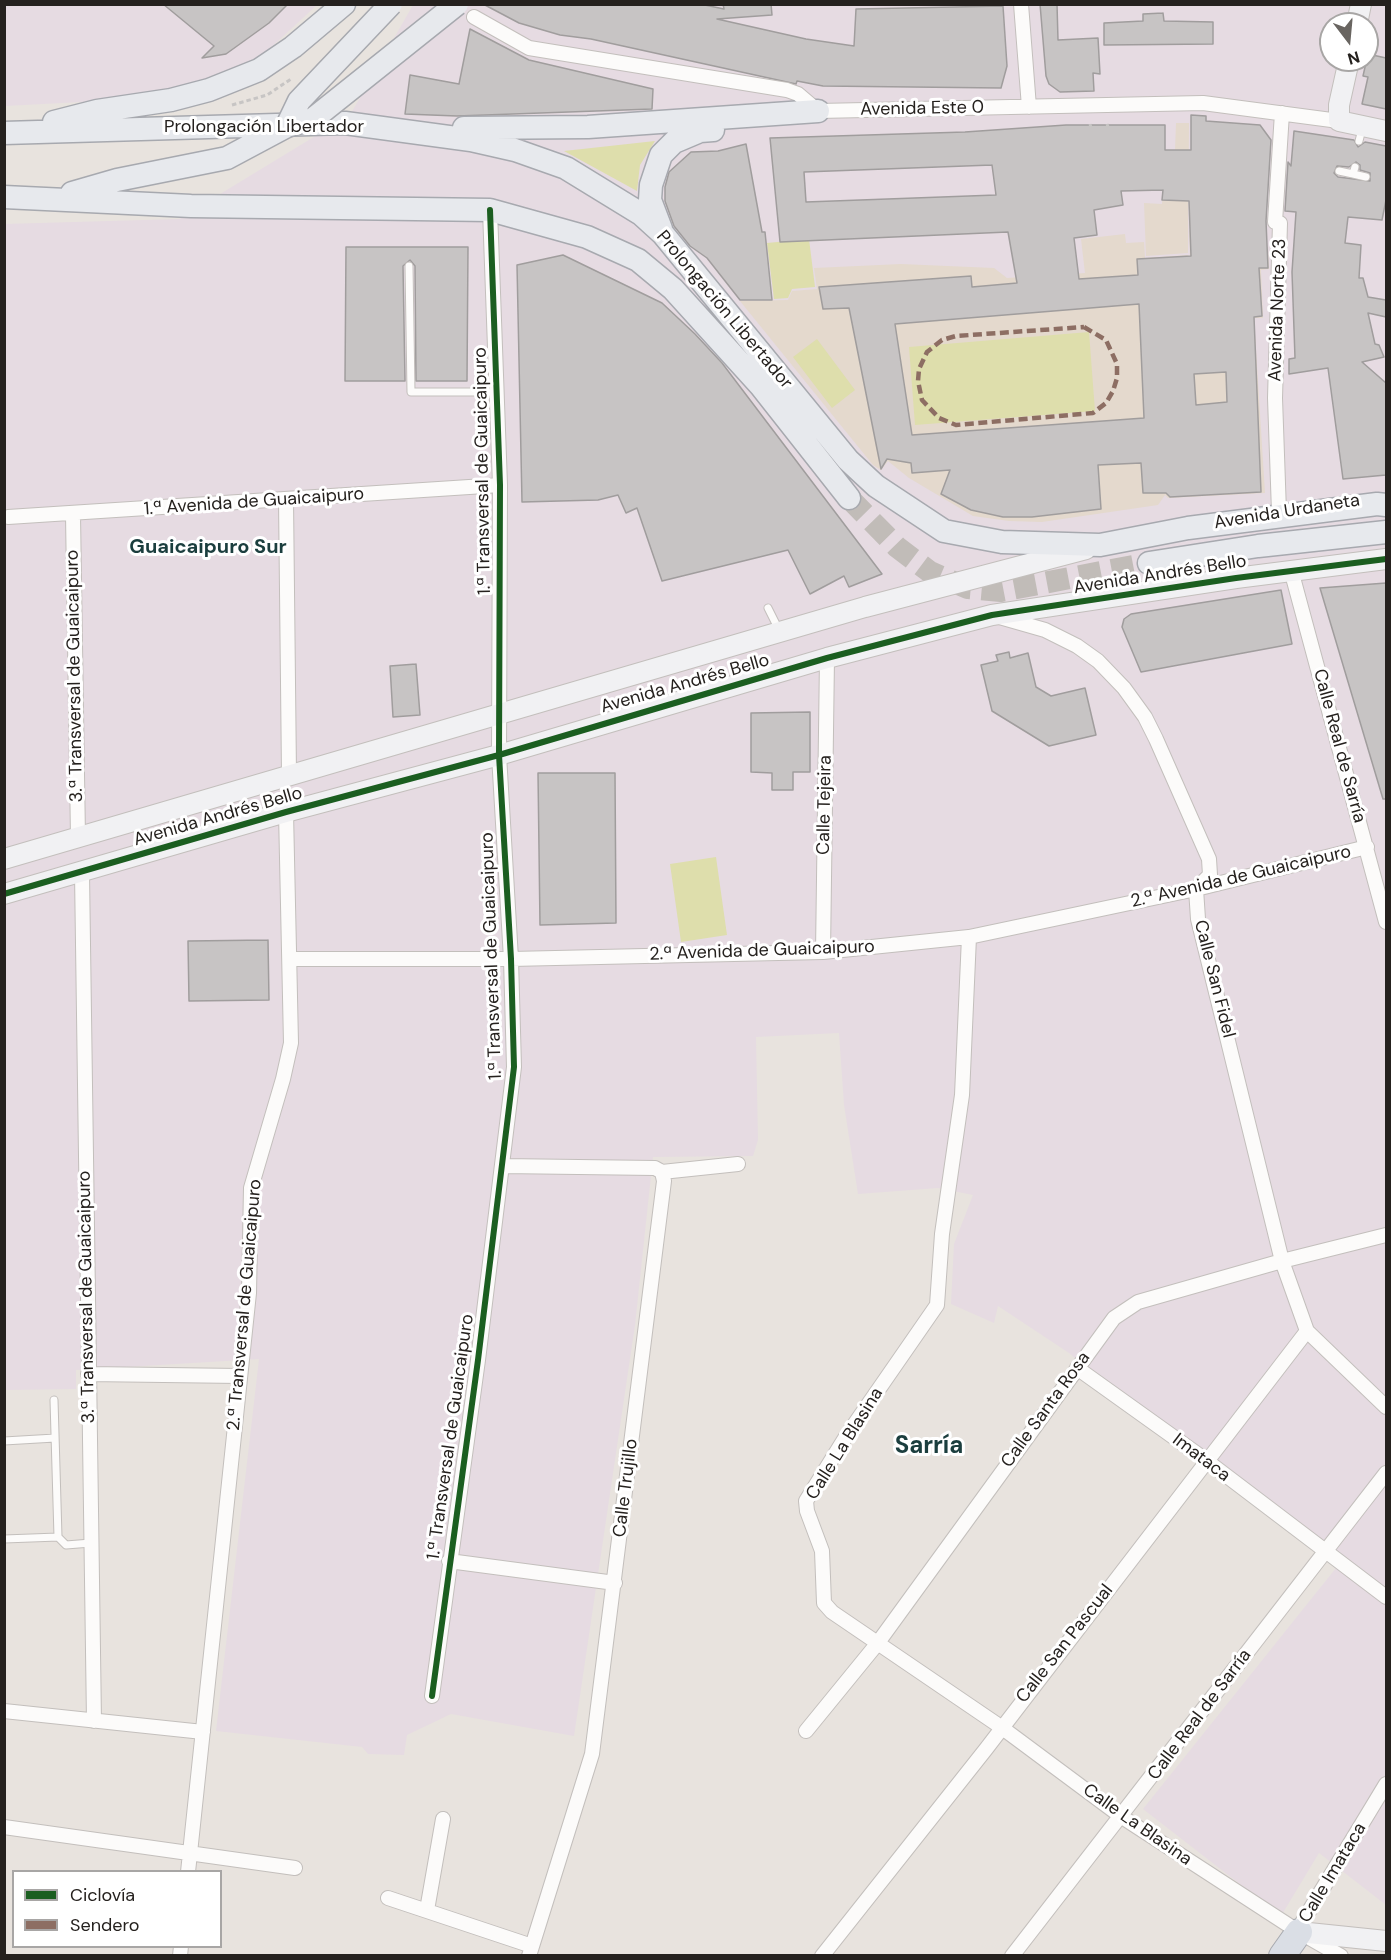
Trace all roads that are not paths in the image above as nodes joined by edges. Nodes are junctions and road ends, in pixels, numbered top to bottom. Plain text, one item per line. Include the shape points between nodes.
1 (391, 4) edge
2 (1022, 4) edge
3 (337, 11) edge
4 (465, 11) edge
5 (1346, 72) edge
6 (1029, 107) junction
7 (818, 111) junction
8 (1282, 113) junction
9 (1340, 121) junction
10 (345, 123) junction
11 (287, 126) junction
12 (1386, 131) edge
13 (15, 132) edge
14 (1339, 171) dead end
15 (1366, 177) dead end
16 (4, 197) edge
17 (53, 198) junction
18 (490, 210) junction
19 (663, 234) junction
20 (409, 266) dead end
21 (499, 392) junction
22 (500, 485) junction
23 (1386, 497) edge
24 (849, 498) tunnel mouth
25 (286, 499) junction
26 (1386, 505) edge
27 (1279, 512) junction
28 (73, 515) junction
29 (8, 517) dead end
30 (1188, 528) junction
31 (1386, 532) edge
32 (1100, 545) junction
33 (1386, 559) edge
34 (1149, 563) tunnel mouth
35 (1291, 570) junction
36 (768, 608) dead end
37 (992, 615) junction
38 (781, 633) junction
39 (827, 658) junction
40 (501, 714) junction
41 (499, 755) junction
42 (289, 774) junction
43 (286, 812) junction
44 (78, 838) junction
45 (1367, 847) junction
46 (4, 859) edge
47 (82, 873) junction
48 (1196, 890) junction
49 (4, 894) edge
50 (1386, 922) edge
51 (969, 937) junction
52 (824, 952) junction
53 (291, 959) junction
54 (511, 959) junction
55 (738, 1164) dead end
56 (502, 1166) junction
57 (662, 1172) junction
58 (1386, 1235) edge
59 (1282, 1261) junction
60 (1307, 1332) junction
61 (1077, 1368) junction
62 (88, 1374) junction
63 (240, 1376) junction
64 (54, 1400) dead end
65 (1386, 1407) edge
66 (56, 1438) junction
67 (4, 1441) edge
68 (1207, 1461) junction
69 (1386, 1473) edge
70 (58, 1537) junction
71 (4, 1539) edge
72 (91, 1543) junction
73 (1324, 1552) junction
74 (449, 1561) junction
75 (615, 1582) junction
76 (1386, 1597) edge
77 (877, 1644) junction
78 (432, 1696) dead end
79 (4, 1711) edge
80 (94, 1721) junction
81 (1001, 1727) junction
82 (806, 1731) dead end
83 (203, 1732) junction
84 (1386, 1784) edge
85 (1122, 1817) junction
86 (443, 1819) dead end
87 (4, 1827) edge
88 (189, 1856) junction
89 (295, 1868) dead end
90 (188, 1870) edge
91 (388, 1898) dead end
92 (428, 1910) junction
93 (1299, 1932) junction
94 (1386, 1941) edge
95 (530, 1951) edge
96 (822, 1956) edge
97 (1012, 1956) edge
98 (1272, 1956) edge
99 (1282, 1956) edge
100 (1341, 1956) edge

1 - 11 main road, bridge via 299,101
2 - 6 street
3 - 13 main road via 259,70 209,90 96,111
4 - 7 street via 529,48 787,90
4 - 11 main road, bridge via 313,119
5 - 9 street via 1339,105
6 - 7 street, Avenida Este 0
6 - 8 street, Avenida Este 0 via 1203,103
7 - 10 main road via 512,129
7 - 19 main road via 809,120 700,131 674,142 661,155 651,185 650,200
8 - 9 street, Avenida Este 0
8 - 27 street, Avenida Norte 23 via 1275,222 1280,223 1275,398
9 - 12 street, Avenida Este 0 via 1361,134
10 - 13 main road, Prolongación Libertador
10 - 19 main road, Prolongación Libertador via 471,140 546,161 566,168 621,201
11 - 17 main road via 227,158 117,180
14 - 15 lane via 1354,171
16 - 17 main road
17 - 18 main road, Prolongación Libertador via 191,206
18 - 21 street, 1.ª Transversal de Guaicaipuro
18 - 24 main road, Prolongación Libertador via 587,237 638,260 673,289 760,385
19 - 32 main road, Prolongación Libertador via 848,460 876,486 944,531 1002,542
20 - 21 lane via 411,392
21 - 22 street, 1.ª Transversal de Guaicaipuro
22 - 25 street, 1.ª Avenida de Guaicaipuro
22 - 40 street, 1.ª Transversal de Guaicaipuro
23 - 27 street, Avenida Urdaneta
25 - 28 street, 1.ª Avenida de Guaicaipuro
25 - 42 street
26 - 30 main road, Avenida Andrés Bello
27 - 30 street, Avenida Urdaneta
28 - 29 street, 1.ª Avenida de Guaicaipuro
28 - 44 street, 3.ª Transversal de Guaicaipuro
30 - 32 main road, Avenida Andrés Bello
31 - 34 main road
32 - 38 street, Avenida Andrés Bello
33 - 35 street, Avenida Andrés Bello
35 - 37 street, Avenida Andrés Bello
35 - 45 street, Calle Real de Sarría
36 - 38 lane
37 - 39 street, Avenida Andrés Bello
37 - 48 street via 1045,630 1077,645 1098,662 1138,707 1209,859 1210,875
38 - 40 street, Avenida Andrés Bello
39 - 41 street, Avenida Andrés Bello
39 - 52 street, Calle Tejeira
40 - 41 street, 1.ª Transversal de Guaicaipuro
40 - 42 street, Avenida Andrés Bello
41 - 43 street, Avenida Andrés Bello
41 - 54 street, 1.ª Transversal de Guaicaipuro
42 - 44 street, Avenida Andrés Bello
43 - 47 street, Avenida Andrés Bello
43 - 53 street, 2.ª Transversal de Guaicaipuro
44 - 46 street, Avenida Andrés Bello
45 - 48 street, 2.ª Avenida de Guaicaipuro
45 - 50 street, Calle Real de Sarría
47 - 49 street, Avenida Andrés Bello
47 - 62 street, 3.ª Transversal de Guaicaipuro
48 - 51 street, 2.ª Avenida de Guaicaipuro
48 - 59 street, Calle San Fidel via 1198,919
51 - 52 street, 2.ª Avenida de Guaicaipuro
51 - 77 street, Calle La Blasina via 962,1095 942,1234 937,1305 806,1501 822,1551 824,1603
52 - 54 street, 2.ª Avenida de Guaicaipuro
53 - 54 street, 2.ª Avenida de Guaicaipuro
53 - 63 street, 2.ª Transversal de Guaicaipuro via 291,1043 251,1188 249,1282
54 - 56 street, 1.ª Transversal de Guaicaipuro via 514,1067
55 - 57 street
56 - 57 street via 655,1168
56 - 74 street, 1.ª Transversal de Guaicaipuro
57 - 75 street, Calle Trujillo
58 - 59 street, Calle Santa Rosa
59 - 60 street, Calle San Fidel
59 - 61 street, Calle Santa Rosa via 1138,1302 1114,1318
60 - 65 street, Calle San Fidel
60 - 68 street, Calle San Pascual
61 - 68 street, Imataca
61 - 77 street, Calle Santa Rosa
62 - 63 street
62 - 72 street, 3.ª Transversal de Guaicaipuro
63 - 83 street, 2.ª Transversal de Guaicaipuro
64 - 66 lane
66 - 67 lane
66 - 70 lane
68 - 73 street, Imataca
68 - 81 street, Calle San Pascual
69 - 73 street, Calle Real de Sarría
70 - 71 lane
70 - 72 lane via 66,1545
72 - 80 street, 3.ª Transversal de Guaicaipuro
73 - 76 street
73 - 85 street, Calle Real de Sarría
74 - 75 street
74 - 78 street, 1.ª Transversal de Guaicaipuro
75 - 95 street, Calle Trujillo via 592,1754
77 - 81 street, Calle La Blasina
77 - 82 street, Calle Santa Rosa
79 - 80 street
80 - 83 street
81 - 85 street, Calle La Blasina
81 - 96 street, Calle San Pascual
83 - 88 street, 2.ª Transversal de Guaicaipuro
84 - 93 street, Calle Imataca
85 - 93 street, Calle La Blasina
85 - 97 street, Calle Real de Sarría
86 - 92 street
87 - 88 street
88 - 89 street
88 - 90 street, 2.ª Transversal de Guaicaipuro
91 - 92 street
92 - 95 street
93 - 94 street
93 - 98 street, Calle Imataca
93 - 99 highway
93 - 100 street, Calle La Blasina

